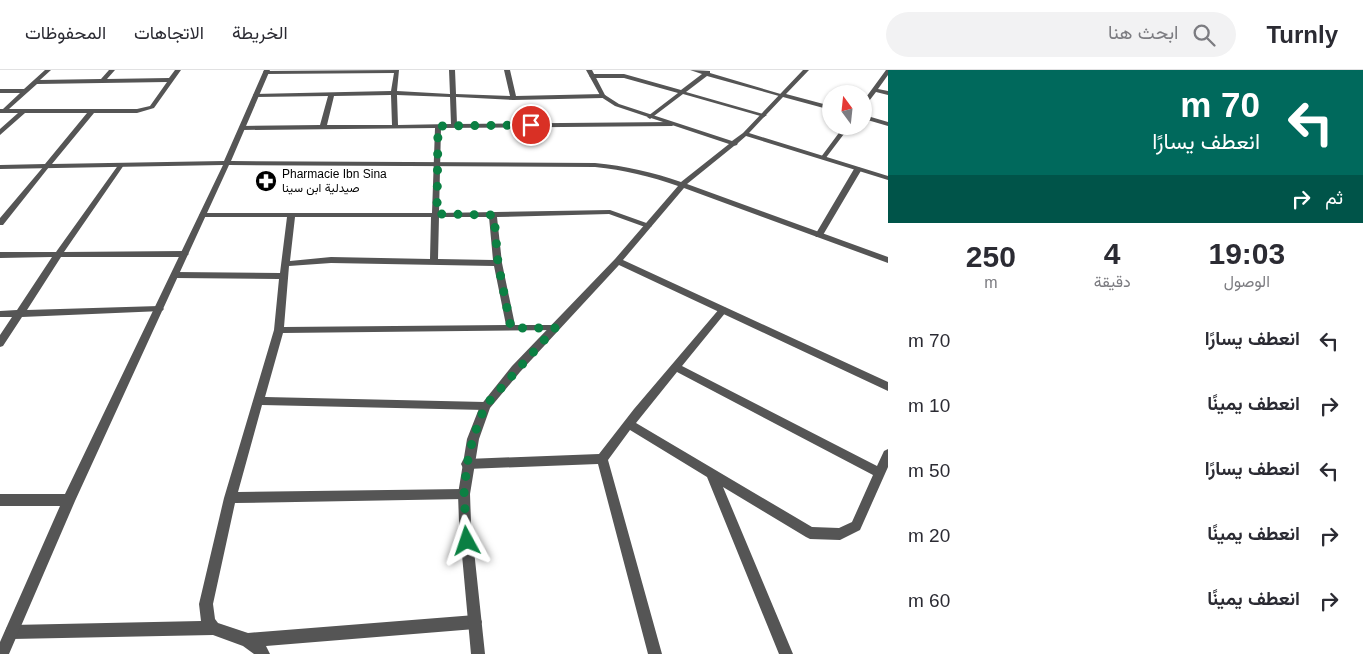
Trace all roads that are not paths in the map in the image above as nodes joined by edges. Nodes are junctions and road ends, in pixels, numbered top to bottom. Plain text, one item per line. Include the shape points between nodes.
1 (48, 70) edge
2 (112, 70) edge
3 (178, 70) edge
4 (397, 70) edge
5 (452, 70) edge
6 (507, 70) edge
7 (632, 70) edge
8 (693, 70) edge
9 (806, 70) edge
10 (888, 70) edge
11 (266, 71) edge
12 (708, 72) edge
13 (591, 73) edge
14 (624, 76) junction
15 (171, 80) junction
16 (102, 81) junction
17 (35, 82) junction
18 (26, 90) junction
19 (875, 90) junction
20 (0, 91) edge
21 (680, 92) junction
22 (394, 93) junction
23 (888, 93) edge
24 (330, 94) junction
25 (872, 94) edge
26 (256, 95) junction
27 (453, 95) junction
28 (781, 95) junction
29 (603, 96) junction
30 (513, 98) junction
31 (822, 106) edge
32 (2, 110) edge
33 (24, 110) junction
34 (92, 112) junction
35 (764, 115) junction
36 (650, 117) junction
37 (872, 120) edge
38 (672, 124) junction
39 (888, 124) edge
40 (438, 126) junction
41 (454, 126) junction
42 (395, 127) junction
43 (242, 128) junction
44 (323, 128) junction
45 (0, 134) edge
46 (745, 134) junction
47 (840, 135) edge
48 (735, 144) junction
49 (823, 158) junction
50 (227, 163) junction
51 (438, 164) junction
52 (121, 165) junction
53 (0, 167) edge
54 (46, 167) junction
55 (858, 169) junction
56 (888, 178) edge
57 (682, 185) junction
58 (437, 214) junction
59 (203, 215) junction
60 (291, 215) junction
61 (494, 215) junction
62 (0, 223) edge
63 (648, 225) junction
64 (820, 235) junction
65 (185, 254) junction
66 (0, 255) edge
67 (58, 255) junction
68 (888, 260) edge
69 (618, 261) junction
70 (434, 262) junction
71 (498, 263) junction
72 (286, 264) junction
73 (175, 275) junction
74 (284, 276) junction
75 (159, 309) junction
76 (722, 310) junction
77 (0, 314) edge
78 (21, 314) junction
79 (511, 328) junction
80 (555, 328) junction
81 (279, 330) junction
82 (0, 344) edge
83 (676, 366) junction
84 (888, 387) edge
85 (258, 401) junction
86 (485, 406) junction
87 (629, 424) junction
88 (888, 454) edge
89 (602, 459) junction
90 (467, 464) junction
91 (711, 473) junction
92 (880, 473) junction
93 (464, 494) junction
94 (230, 498) junction
95 (0, 500) edge
96 (69, 500) junction
97 (475, 622) junction
98 (213, 628) junction
99 (12, 632) junction
100 (247, 640) junction
101 (2, 654) edge
102 (264, 654) edge
103 (478, 654) edge
104 (655, 654) edge
105 (786, 654) edge

1 - 17 street
2 - 16 street
3 - 15 street
4 - 11 street
4 - 22 street
5 - 27 street
6 - 30 street
7 - 14 street
8 - 12 street
9 - 28 street
10 - 19 street
11 - 26 street
12 - 21 street
12 - 28 street
13 - 14 street
13 - 29 street
14 - 21 street
15 - 16 street
15 - 34 street via 152,107 137,111
16 - 17 street
17 - 18 street
18 - 20 street
18 - 32 street
19 - 23 street
19 - 25 street
21 - 35 street
21 - 36 street
22 - 24 street
22 - 27 street
22 - 42 street
24 - 26 street
24 - 44 street
26 - 43 street
27 - 30 street
27 - 41 street
28 - 31 street
28 - 35 street
29 - 30 street
29 - 36 street via 617,105
32 - 33 street
33 - 34 street
33 - 45 street
34 - 54 street
35 - 46 street
36 - 38 street
37 - 39 street
38 - 41 street
38 - 48 street
40 - 41 street
40 - 42 street
40 - 51 street
42 - 44 street
43 - 44 street
43 - 50 street
46 - 48 street
46 - 49 street
47 - 49 street
48 - 57 street
49 - 55 street
50 - 51 street
50 - 52 street
50 - 59 street
51 - 57 street via 604,166 640,171
51 - 58 street
52 - 54 street
52 - 67 street
53 - 54 street
54 - 62 street
55 - 56 street
55 - 64 street
57 - 63 street
57 - 64 street
58 - 60 street
58 - 61 street
58 - 70 street
59 - 60 street
59 - 65 street
60 - 72 street
61 - 63 street via 610,212
61 - 71 street
63 - 69 street
64 - 68 street
65 - 67 street
65 - 73 street
66 - 67 street
67 - 78 street
69 - 76 street
69 - 80 street
70 - 71 street
70 - 72 street via 331,260
71 - 79 street
72 - 74 street
73 - 74 street
73 - 75 street
74 - 81 street
75 - 78 street
75 - 96 street
76 - 83 street
76 - 84 street
77 - 78 street
78 - 82 street
79 - 80 street
79 - 81 street
80 - 86 street
81 - 85 street
83 - 87 street
83 - 92 street
85 - 86 street
85 - 94 street
86 - 90 street
87 - 89 street
87 - 91 street
88 - 92 street
89 - 90 street
89 - 104 street
90 - 93 street
91 - 92 street via 810,534 828,535 840,534 856,526
91 - 105 street
93 - 94 street
93 - 97 street
94 - 98 street via 206,604 208,622
95 - 96 street
96 - 99 street
97 - 100 street
97 - 103 street
98 - 99 street
98 - 100 street
99 - 101 street
100 - 102 street

